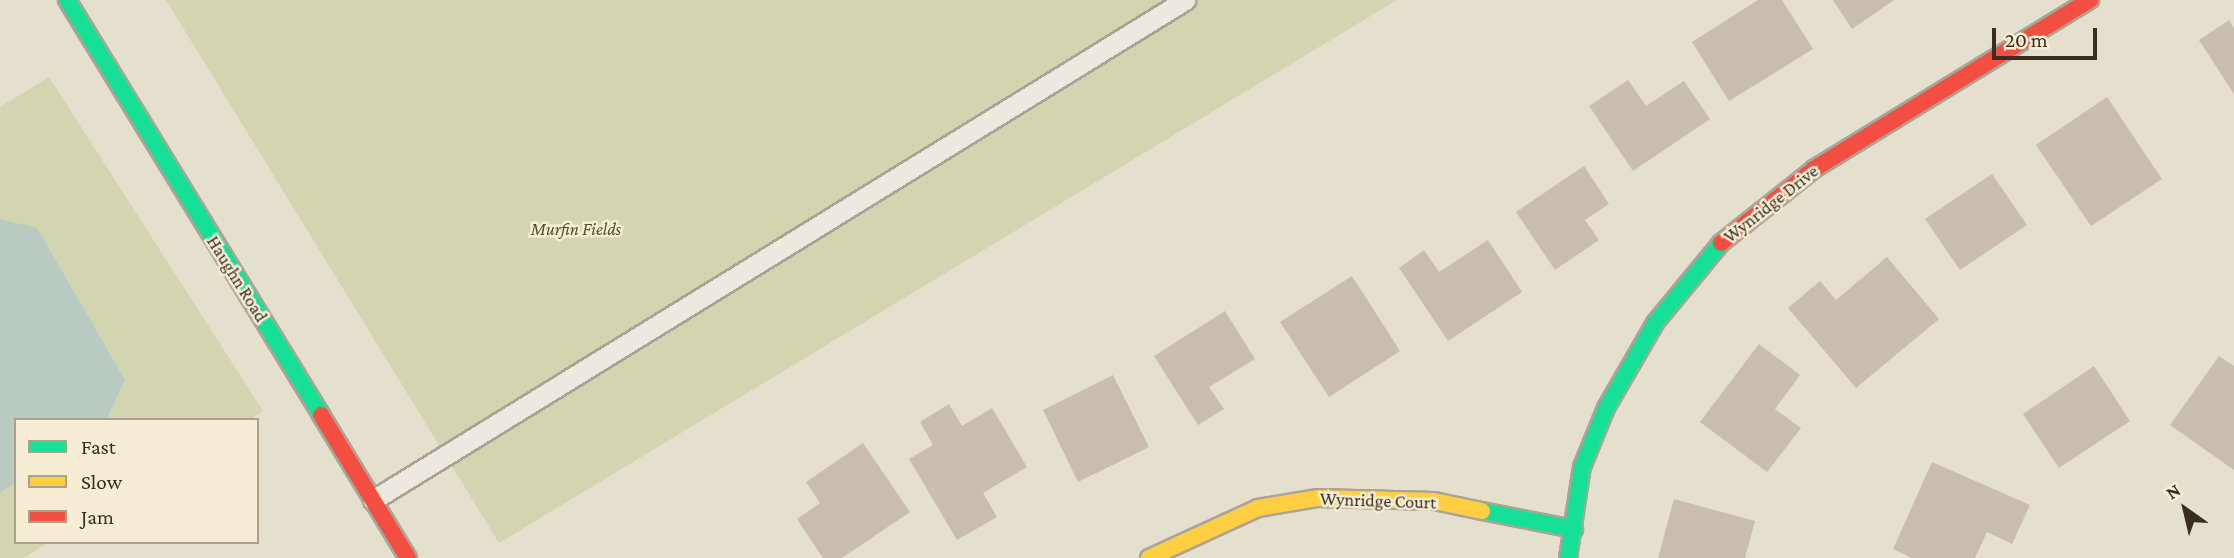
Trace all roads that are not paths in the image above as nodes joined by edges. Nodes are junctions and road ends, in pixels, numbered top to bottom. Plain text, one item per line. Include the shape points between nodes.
1 (67, 0) edge
2 (1185, 0) edge
3 (2090, 0) edge
4 (373, 500) junction
5 (1574, 529) junction
6 (408, 558) edge
7 (1149, 558) edge
8 (1568, 558) edge

1 - 4 street, Haughn Road
2 - 4 lane
3 - 5 street, Wynridge Drive via 1814,169 1722,242 1655,323 1606,408 1582,467
4 - 6 street, Haughn Road
5 - 7 street, Wynridge Court via 1434,501 1318,498 1258,508
5 - 8 street, Wynridge Drive

